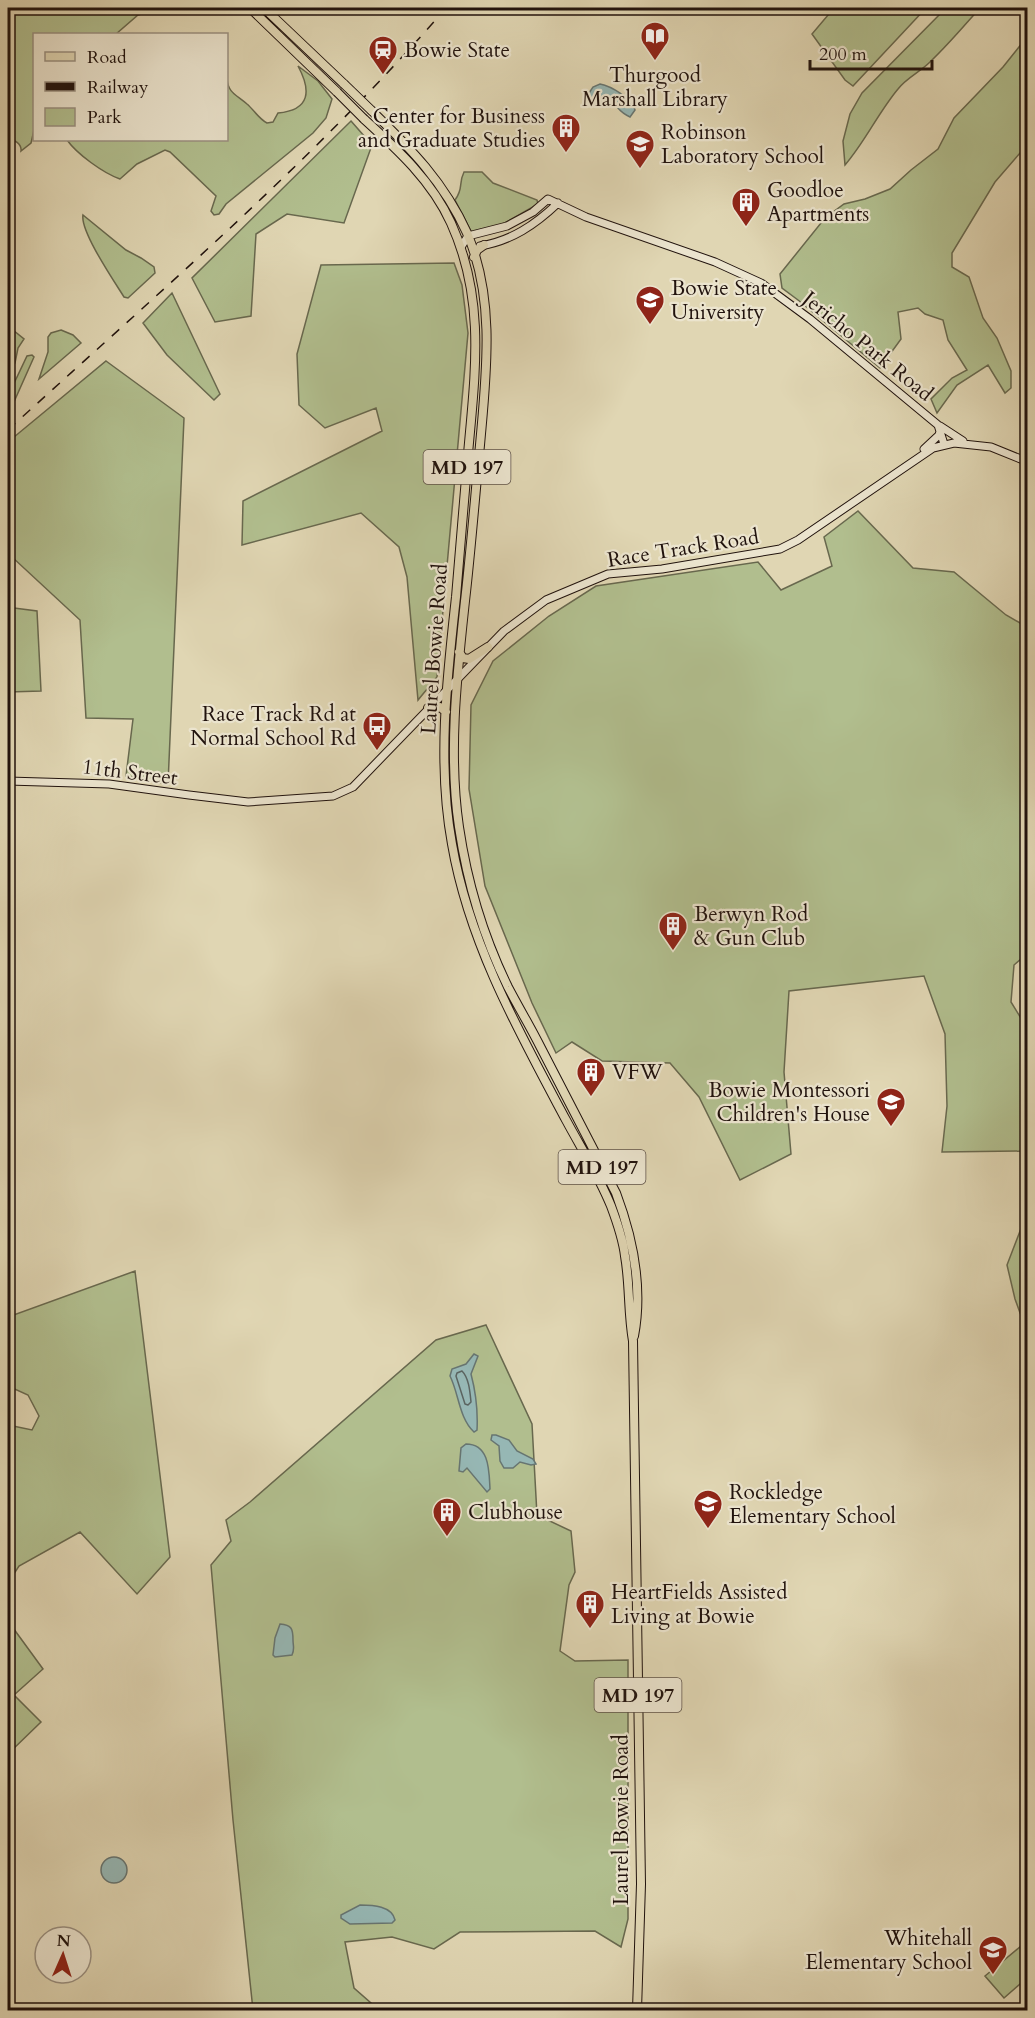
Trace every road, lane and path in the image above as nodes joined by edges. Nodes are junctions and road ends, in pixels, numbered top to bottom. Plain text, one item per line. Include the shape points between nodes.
1 (249, 8) edge
2 (264, 8) edge
3 (558, 203) junction
4 (468, 236) junction
5 (484, 245) junction
6 (461, 247) junction
7 (471, 247) junction
8 (474, 257) junction
9 (940, 426) junction
10 (944, 444) junction
11 (971, 444) junction
12 (917, 458) junction
13 (1028, 462) edge
14 (488, 647) junction
15 (459, 652) junction
16 (458, 678) junction
17 (447, 688) junction
18 (428, 708) junction
19 (446, 712) junction
20 (8, 781) edge
21 (248, 802) joint
22 (633, 1341) junction
23 (637, 2010) edge

1 - 6 main road, Laurel Bowie Road / MD 197, bridge via 404,156 430,188
2 - 4 main road, Laurel Bowie Road / MD 197, bridge via 414,152 450,199
3 - 4 street, Jericho Park Road via 548,199 507,226
3 - 5 street via 520,233
3 - 9 street, Jericho Park Road via 761,283
4 - 6 street
4 - 7 main road, Laurel Bowie Road / MD 197
5 - 7 street
5 - 8 main road
6 - 7 street
6 - 17 main road, Laurel Bowie Road / MD 197 via 474,299 476,336
7 - 8 main road, Laurel Bowie Road / MD 197
8 - 15 main road, Laurel Bowie Road / MD 197 via 483,295 487,343
9 - 10 street, Jericho Park Road
9 - 11 street
9 - 12 street via 939,435
10 - 11 street, Race Track Road
10 - 12 street, Race Track Road
11 - 13 street, Race Track Road via 998,449
12 - 14 street, Race Track Road via 788,546 600,577 546,600
14 - 15 main road via 467,660
14 - 16 street, Race Track Road
15 - 16 main road, Laurel Bowie Road / MD 197
16 - 17 street, Race Track Road
16 - 22 main road, Laurel Bowie Road / MD 197 via 455,793 470,880 507,985 624,1214 637,1288
17 - 18 street, Race Track Road
17 - 19 main road, Laurel Bowie Road / MD 197
18 - 19 main road via 440,707
18 - 21 street, Race Track Road via 346,791 321,798
19 - 22 main road, Laurel Bowie Road / MD 197 via 448,818 468,909 500,992 611,1205 626,1259
20 - 21 street, 11th Street via 110,784
22 - 23 main road, Laurel Bowie Road / MD 197 via 641,1874

